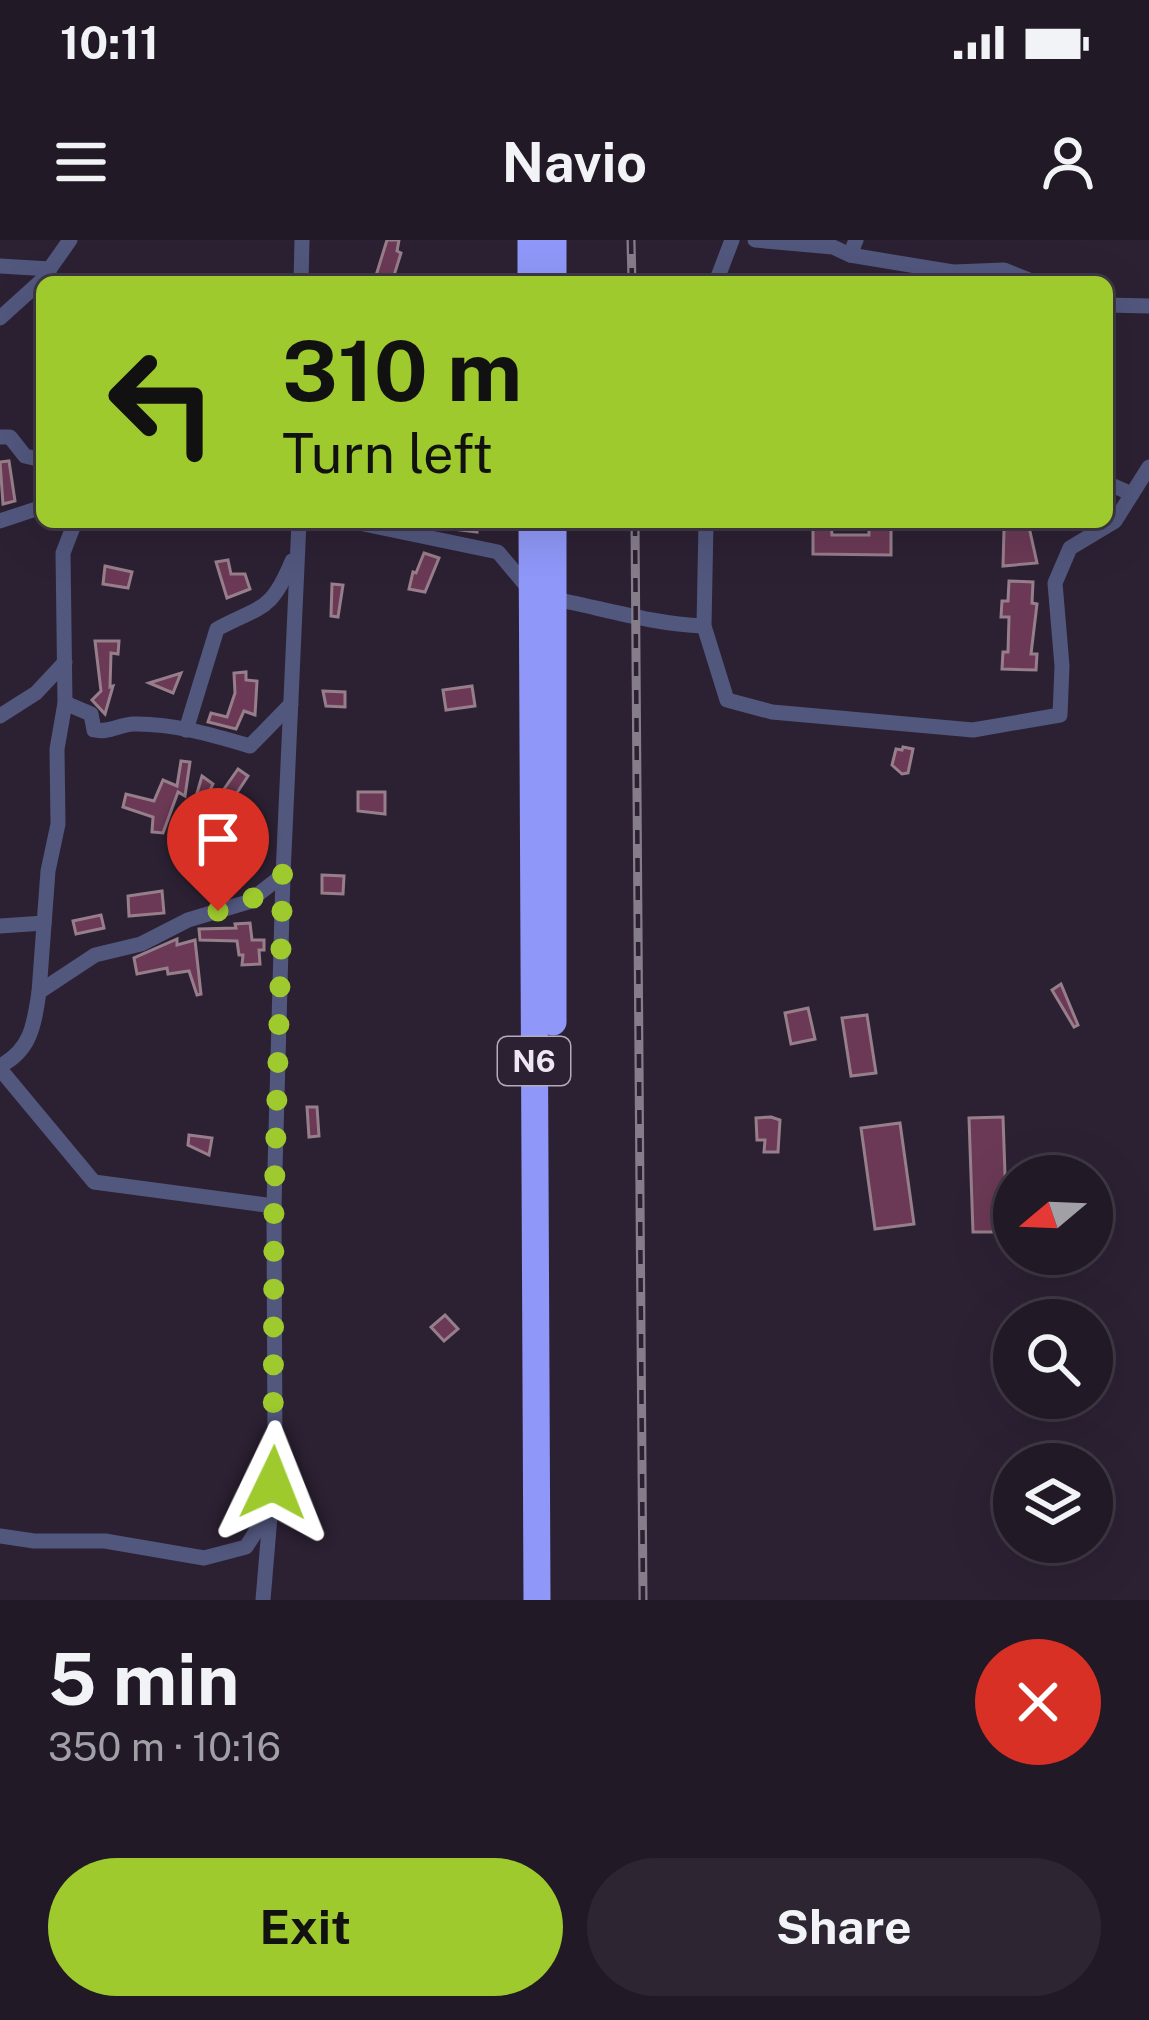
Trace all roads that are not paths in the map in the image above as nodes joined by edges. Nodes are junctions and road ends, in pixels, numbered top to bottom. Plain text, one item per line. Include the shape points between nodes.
1 (70, 240) edge
2 (302, 240) edge
3 (531, 240) edge
4 (553, 240) edge
5 (732, 240) edge
6 (755, 240) edge
7 (853, 248) edge
8 (880, 261) junction
9 (0, 266) edge
10 (50, 268) junction
11 (44, 276) edge
12 (302, 276) edge
13 (531, 276) edge
14 (553, 276) edge
15 (718, 276) edge
16 (886, 276) edge
17 (1019, 276) edge
18 (36, 286) edge
19 (1113, 305) edge
20 (1149, 306) edge
21 (0, 318) edge
22 (0, 437) edge
23 (36, 459) edge
24 (1149, 467) edge
25 (1113, 486) edge
26 (1132, 494) junction
27 (36, 509) edge
28 (0, 521) edge
29 (1113, 522) edge
30 (73, 528) edge
31 (299, 528) edge
32 (382, 528) edge
33 (533, 528) edge
34 (552, 528) edge
35 (706, 528) edge
36 (1103, 528) edge
37 (298, 546) junction
38 (542, 596) junction
39 (704, 626) junction
40 (64, 662) junction
41 (65, 704) junction
42 (291, 704) junction
43 (0, 716) edge
44 (186, 730) junction
45 (283, 874) junction
46 (44, 923) junction
47 (0, 926) edge
48 (39, 992) junction
49 (0, 1068) edge
50 (274, 1206) junction
51 (271, 1508) junction
52 (0, 1536) edge
53 (263, 1600) edge
54 (537, 1600) edge
55 (553, 1600) edge

1 - 10 street
2 - 12 street
3 - 13 highway
4 - 14 highway
5 - 15 street
6 - 7 street
7 - 8 street
8 - 16 street
8 - 17 street
9 - 10 street
10 - 11 street
18 - 21 street
19 - 20 street
22 - 23 street
24 - 26 street
25 - 26 street
26 - 29 street
27 - 28 street
30 - 40 street via 63,553
31 - 37 street
32 - 38 street via 498,553
33 - 38 highway, N6
34 - 38 highway, N6
35 - 39 street
36 - 39 street via 1070,548 1055,583 1060,715 973,730 772,712 727,700
37 - 42 street
37 - 44 street via 265,608 217,629
38 - 39 street via 660,624
38 - 54 highway, N6
38 - 55 highway, N6
40 - 41 street
40 - 43 street
41 - 44 street via 91,714 94,730
41 - 46 street
42 - 44 street via 250,746
42 - 45 street
45 - 48 street via 248,902 95,955
45 - 50 street
46 - 47 street
46 - 48 street
48 - 49 street via 33,1032
49 - 50 street via 94,1182
50 - 51 street
51 - 52 street via 246,1547 204,1558 105,1541
51 - 53 street

